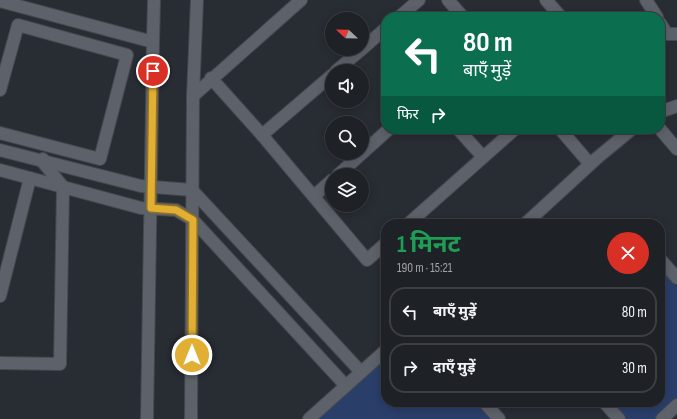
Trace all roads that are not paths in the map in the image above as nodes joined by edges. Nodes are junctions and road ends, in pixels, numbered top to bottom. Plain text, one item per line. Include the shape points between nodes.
1 (154, 0) edge
2 (197, 0) edge
3 (301, 0) edge
4 (419, 0) edge
5 (448, 0) edge
6 (546, 0) edge
7 (646, 0) edge
8 (0, 1) edge
9 (405, 12) edge
10 (459, 12) edge
11 (557, 12) edge
12 (654, 12) edge
13 (665, 31) edge
14 (381, 32) edge
15 (677, 34) edge
16 (153, 42) junction
17 (369, 43) edge
18 (354, 56) edge
19 (344, 64) edge
20 (211, 78) junction
21 (325, 81) edge
22 (0, 90) edge
23 (193, 96) junction
24 (677, 106) edge
25 (665, 110) edge
26 (0, 133) edge
27 (383, 134) edge
28 (462, 134) edge
29 (509, 134) edge
30 (564, 134) edge
31 (626, 134) edge
32 (664, 134) edge
33 (262, 135) junction
34 (46, 146) junction
35 (677, 148) edge
36 (0, 150) edge
37 (483, 157) junction
38 (42, 161) junction
39 (590, 164) junction
40 (346, 168) edge
41 (0, 170) edge
42 (30, 178) junction
43 (325, 186) edge
44 (62, 187) junction
45 (152, 188) junction
46 (192, 190) junction
47 (314, 196) junction
48 (151, 208) junction
49 (414, 219) edge
50 (530, 219) edge
51 (193, 220) junction
52 (381, 247) edge
53 (665, 265) edge
54 (677, 278) edge
55 (0, 296) edge
56 (381, 354) edge
57 (0, 363) edge
58 (361, 372) junction
59 (346, 386) junction
60 (677, 405) edge
61 (488, 407) edge
62 (609, 407) edge
63 (147, 419) edge
64 (191, 419) edge
65 (309, 419) edge
66 (499, 419) edge
67 (620, 419) edge
68 (662, 419) edge

1 - 16 street
2 - 23 street
3 - 20 street
4 - 9 street
5 - 10 street
6 - 11 street
7 - 12 street
8 - 16 street
13 - 15 street via 667,34
14 - 17 street
16 - 45 street
18 - 19 street
20 - 23 street
20 - 33 street
21 - 33 street
22 - 34 street via 18,26 127,55 100,159
23 - 46 street
24 - 25 street
26 - 34 street
27 - 40 street
28 - 37 street
29 - 37 street
30 - 39 street
31 - 39 street
32 - 35 street
33 - 47 street
34 - 38 street
36 - 38 street
37 - 49 street
38 - 44 street
38 - 45 street
39 - 50 street
41 - 42 street
42 - 44 street
42 - 55 street
43 - 47 street
44 - 48 street via 142,208
44 - 57 street via 60,364
45 - 46 street
45 - 48 street
46 - 51 street
46 - 58 street
47 - 52 street via 367,260
48 - 51 street via 176,210
48 - 63 street
51 - 59 street
51 - 64 street
53 - 54 street
56 - 58 street
58 - 59 street
59 - 65 street
60 - 68 street
61 - 66 street
62 - 67 street

